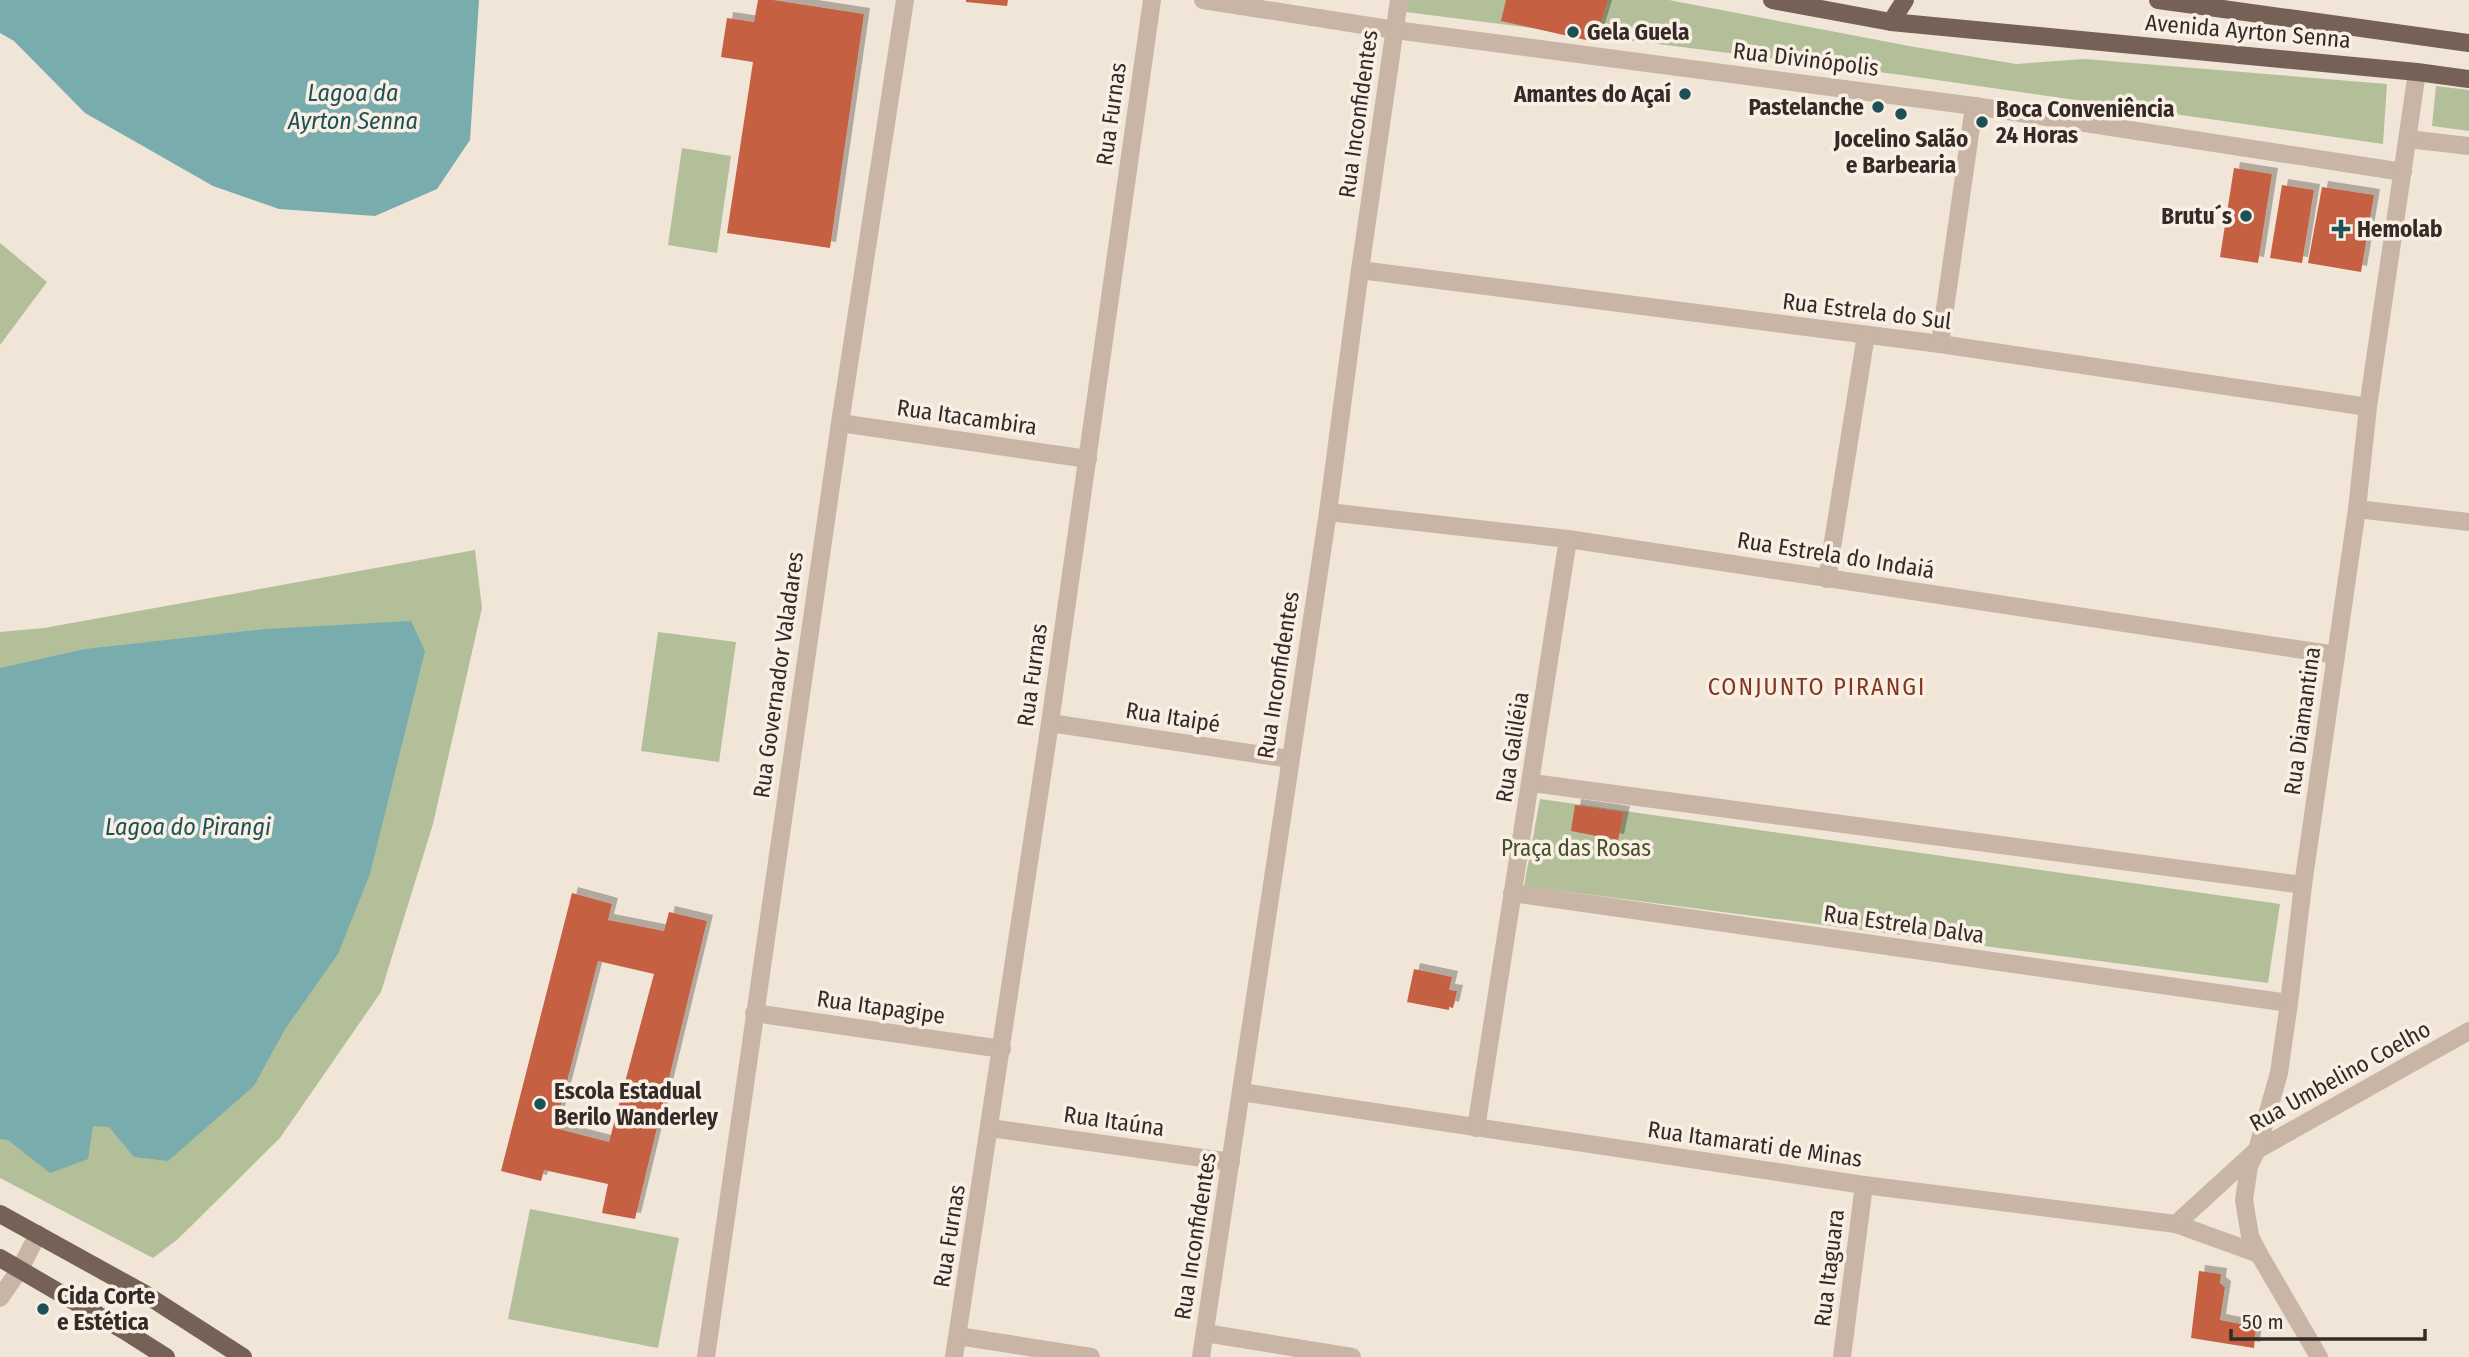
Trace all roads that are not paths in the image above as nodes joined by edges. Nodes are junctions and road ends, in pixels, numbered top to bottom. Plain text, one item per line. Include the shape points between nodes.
1 (905, 0) edge
2 (1152, 0) edge
3 (1203, 0) edge
4 (1399, 0) edge
5 (1772, 0) edge
6 (1905, 0) edge
7 (2158, 0) edge
8 (1813, 4) edge
9 (1891, 22) junction
10 (1395, 30) junction
11 (2469, 43) edge
12 (2417, 72) junction
13 (2469, 79) edge
14 (1974, 106) junction
15 (2408, 139) junction
16 (2469, 146) edge
17 (2403, 172) junction
18 (1360, 270) junction
19 (1866, 335) junction
20 (1940, 344) junction
21 (2368, 407) junction
22 (840, 423) junction
23 (1088, 459) junction
24 (2357, 509) junction
25 (1328, 512) junction
26 (2469, 522) edge
27 (1568, 539) junction
28 (1826, 579) junction
29 (2336, 655) junction
30 (1049, 723) junction
31 (1290, 759) junction
32 (1532, 783) junction
33 (2303, 885) junction
34 (1512, 893) junction
35 (2289, 1003) junction
36 (754, 1013) junction
37 (2466, 1039) edge
38 (1002, 1049) junction
39 (1241, 1092) junction
40 (990, 1128) junction
41 (1476, 1129) junction
42 (2256, 1150) junction
43 (1231, 1161) junction
44 (1864, 1185) junction
45 (0, 1214) edge
46 (2176, 1224) junction
47 (38, 1234) junction
48 (2259, 1254) junction
49 (0, 1258) edge
50 (20, 1269) junction
51 (0, 1298) edge
52 (1205, 1333) junction
53 (958, 1336) junction
54 (166, 1357) edge
55 (243, 1357) edge
56 (706, 1357) edge
57 (954, 1357) edge
58 (1091, 1357) edge
59 (1201, 1357) edge
60 (1352, 1357) edge
61 (1842, 1357) edge
62 (2319, 1357) edge

1 - 22 street, Rua Governador Valadares
2 - 23 street, Rua Furnas
3 - 10 street, Rua Divinópolis
4 - 10 street, Rua Inconfidentes
5 - 8 main road, Avenida Ayrton Senna
6 - 9 main road
7 - 11 main road, Avenida Ayrton Senna
8 - 9 main road, Avenida Ayrton Senna
9 - 12 main road, Avenida Ayrton Senna
10 - 14 street, Rua Divinópolis
10 - 18 street, Rua Inconfidentes
12 - 13 main road, Avenida Ayrton Senna
12 - 15 street, Rua Diamantina
14 - 17 street, Rua Divinópolis
14 - 20 street
15 - 16 street
15 - 17 street, Rua Diamantina
17 - 21 street, Rua Diamantina
18 - 19 street, Rua Estrela do Sul
18 - 25 street, Rua Inconfidentes
19 - 20 street, Rua Estrela do Sul
19 - 28 street
20 - 21 street, Rua Estrela do Sul
21 - 24 street, Rua Diamantina
22 - 23 street, Rua Itacambira
22 - 36 street, Rua Governador Valadares
23 - 30 street, Rua Furnas
24 - 26 street
24 - 29 street, Rua Diamantina
25 - 27 street, Rua Estrela do Indaiá
25 - 31 street, Rua Inconfidentes
27 - 28 street, Rua Estrela do Indaiá
27 - 32 street, Rua Galiléia
28 - 29 street, Rua Estrela do Indaiá
29 - 33 street, Rua Diamantina
30 - 31 street, Rua Itaipé
30 - 38 street, Rua Furnas
31 - 39 street, Rua Inconfidentes
32 - 33 street
32 - 34 street, Rua Galiléia
33 - 35 street, Rua Diamantina
34 - 35 street, Rua Estrela Dalva
34 - 41 street, Rua Galiléia
35 - 42 street, Rua Diamantina via 2278,1073
36 - 38 street, Rua Itapagipe
36 - 56 street, Rua Governador Valadares
37 - 42 street, Rua Umbelino Coelho
38 - 40 street, Rua Furnas
39 - 41 street, Rua Itamarati de Minas
39 - 43 street, Rua Inconfidentes
40 - 43 street, Rua Itaúna
40 - 53 street, Rua Furnas
41 - 44 street, Rua Itamarati de Minas
42 - 46 street, Rua Umbelino Coelho
42 - 48 street, Rua Diamantina via 2244,1200 2250,1236
43 - 52 street, Rua Inconfidentes
44 - 46 street, Rua Itamarati de Minas
44 - 61 street, Rua Itaguara
45 - 47 main road
46 - 48 street, Rua Itamarati de Minas
47 - 50 street
47 - 55 main road via 145,1294
48 - 62 street, Rua Diamantina
49 - 50 main road
50 - 51 street
50 - 54 main road
52 - 59 street, Rua Inconfidentes
52 - 60 street
53 - 57 street, Rua Furnas
53 - 58 street

